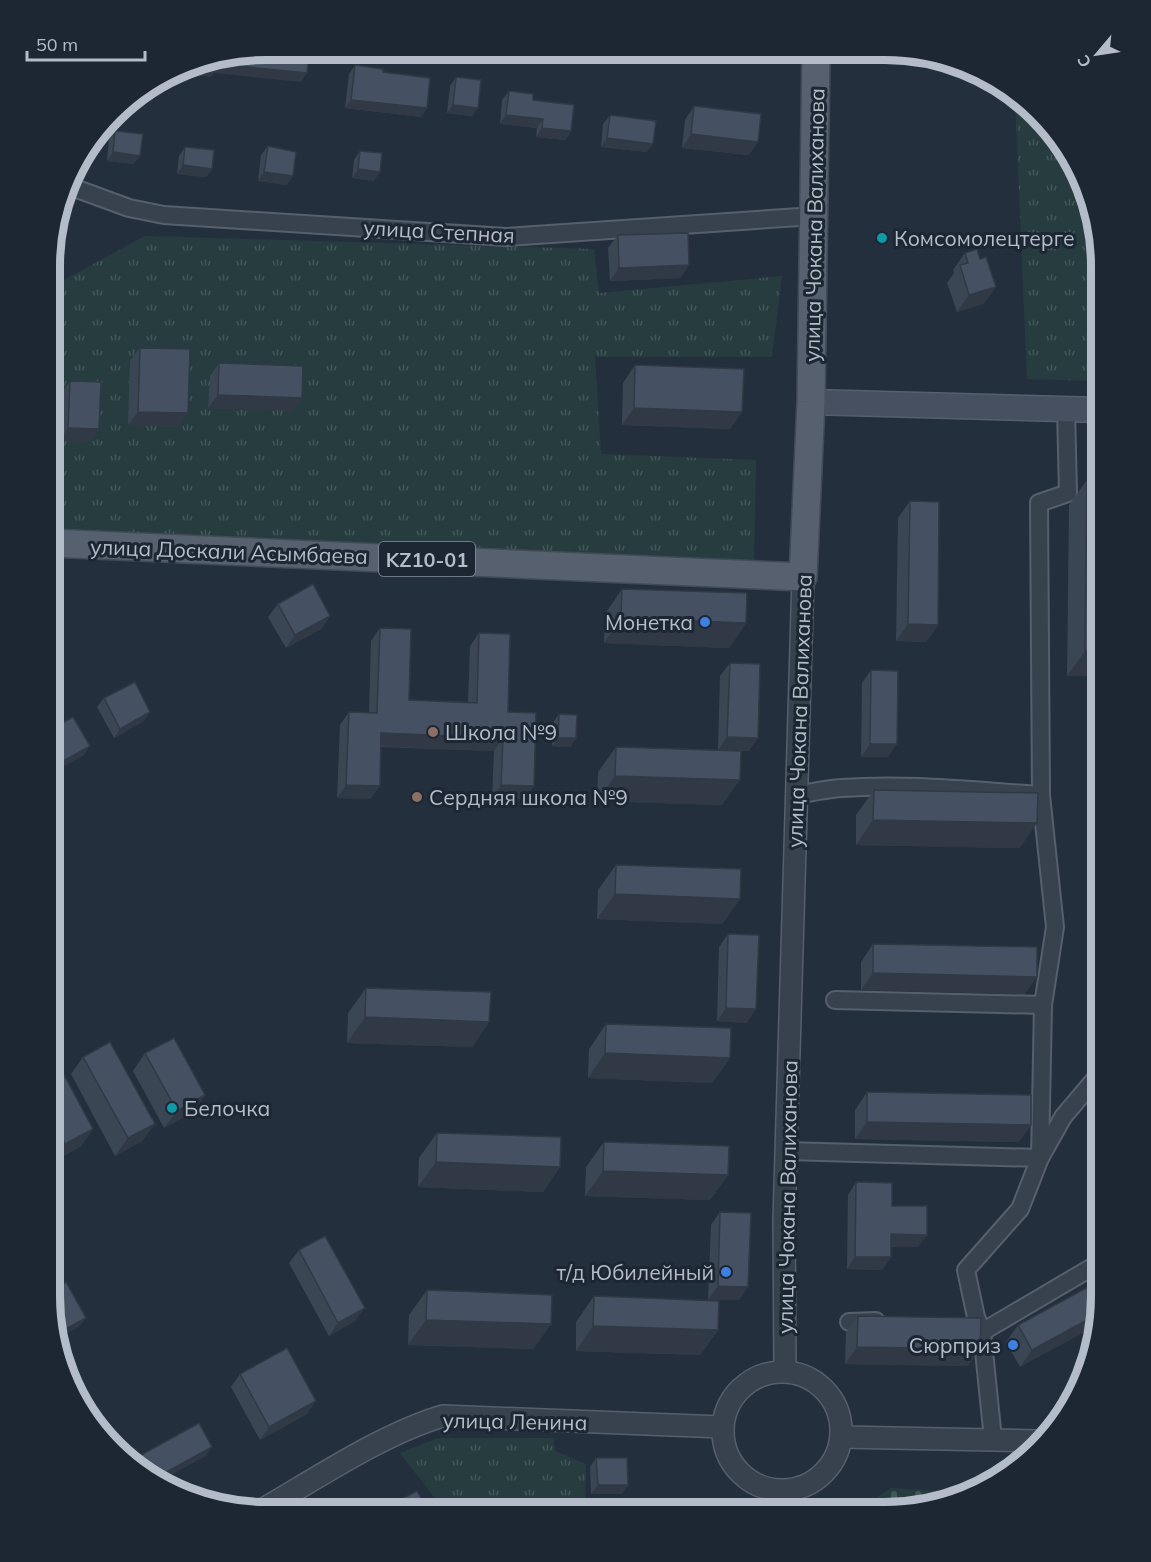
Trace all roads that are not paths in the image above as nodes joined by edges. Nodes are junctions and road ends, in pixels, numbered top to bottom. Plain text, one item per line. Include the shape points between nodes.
1 (816, 60) edge
2 (76, 188) edge
3 (814, 216) junction
4 (811, 402) junction
5 (1066, 409) junction
6 (1091, 410) edge
7 (60, 543) edge
8 (803, 577) junction
9 (796, 795) junction
10 (1041, 795) junction
11 (835, 1000) dead end
12 (1043, 1005) junction
13 (1091, 1084) edge
14 (786, 1151) junction
15 (1040, 1158) junction
16 (1091, 1267) edge
17 (895, 1320) edge
18 (849, 1322) dead end
19 (974, 1322) junction
20 (785, 1371) junction
21 (722, 1427) junction
22 (842, 1437) junction
23 (993, 1439) junction
24 (1031, 1441) edge
25 (276, 1502) edge
26 (776, 1502) edge

1 - 3 main road, улица Чокана Валиханова
2 - 3 street, улица Степная via 129,208 164,215 506,237
3 - 4 main road, улица Чокана Валиханова
4 - 5 main road
4 - 8 main road, улица Чокана Валиханова
5 - 6 main road
5 - 10 street via 1074,493 1039,503
7 - 8 main road, улица Доскали Асымбаева / KZ10-01
8 - 9 street, улица Чокана Валиханова
9 - 10 street via 881,787
9 - 14 street, улица Чокана Валиханова
10 - 12 street via 1055,927
11 - 12 street
12 - 15 street
13 - 15 street via 1063,1117
14 - 15 street
14 - 20 street, улица Чокана Валиханова
15 - 19 street via 1020,1209 966,1270
16 - 19 street
17 - 18 street
19 - 23 street
20 - 21 street via 755,1377 747,1384 732,1398
20 - 22 street via 815,1381 836,1405
21 - 25 street, улица Ленина via 443,1416 382,1442
21 - 26 street via 728,1457 748,1481
22 - 23 street
22 - 26 street via 831,1466 807,1486
23 - 24 street

